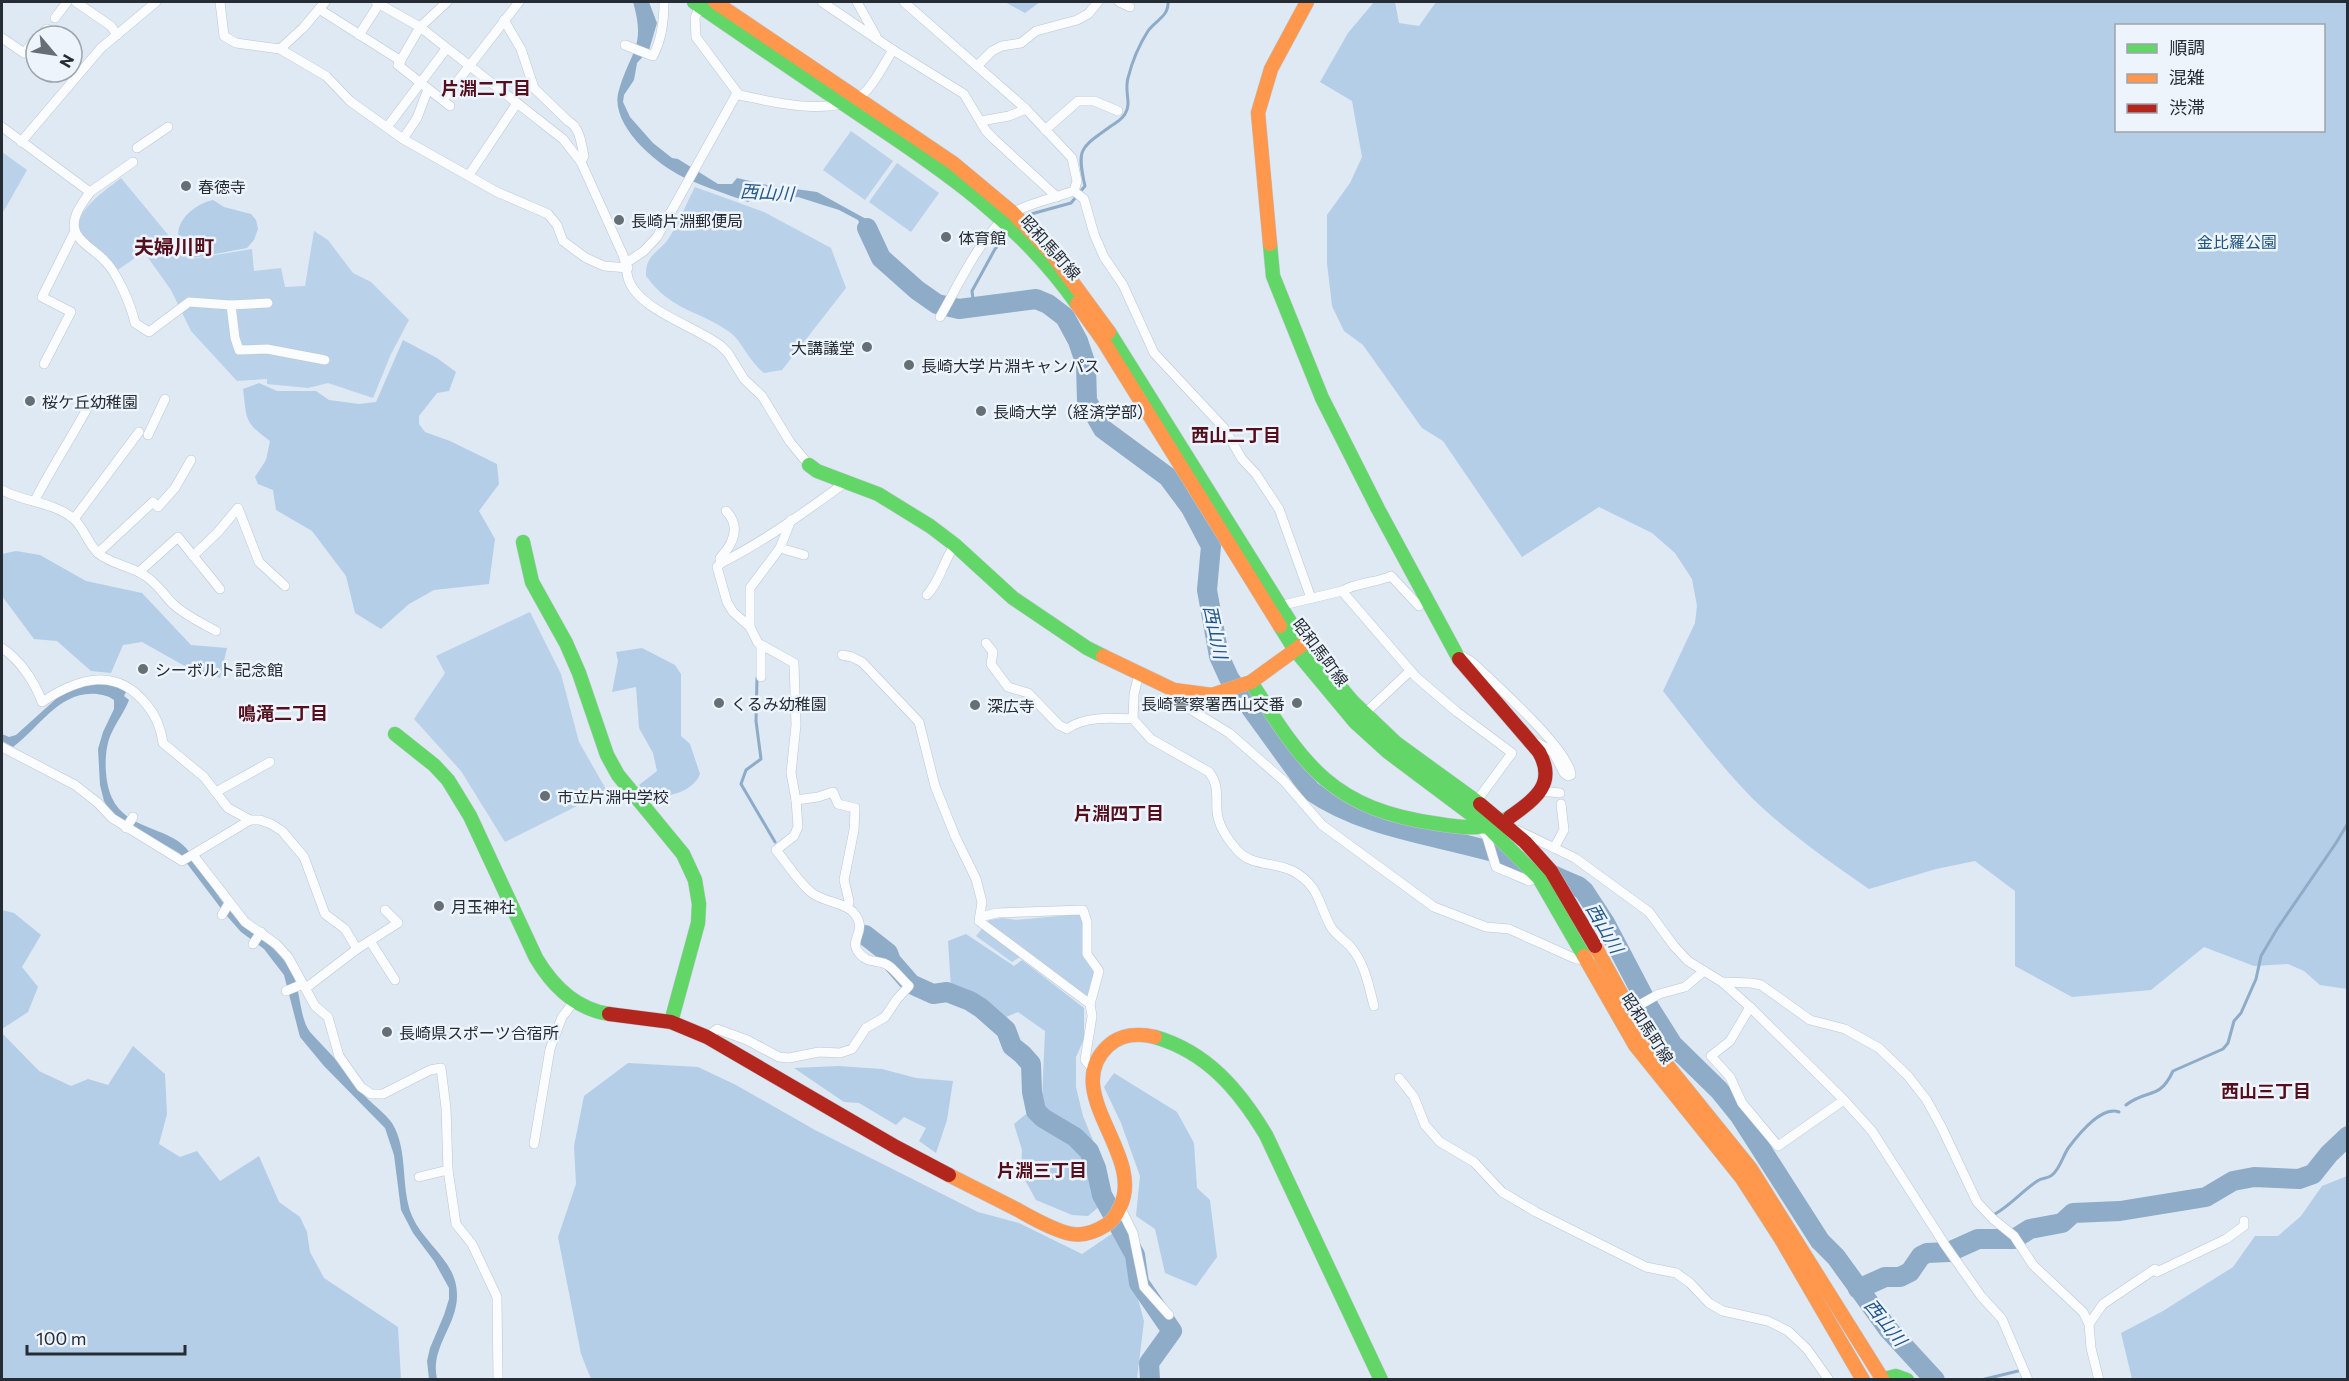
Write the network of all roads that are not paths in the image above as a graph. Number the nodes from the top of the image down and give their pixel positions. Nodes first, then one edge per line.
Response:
1 (67, 2) edge
2 (76, 2) edge
3 (156, 2) edge
4 (220, 2) edge
5 (447, 2) edge
6 (519, 2) edge
7 (664, 2) edge
8 (715, 2) edge
9 (822, 2) edge
10 (858, 2) edge
11 (904, 2) edge
12 (1098, 2) edge
13 (1119, 2) edge
14 (1307, 2) edge
15 (378, 3) edge
16 (698, 3) edge
17 (322, 5) edge
18 (1130, 7) dead end
19 (55, 18) dead end
20 (504, 20) junction
21 (420, 27) junction
22 (117, 35) junction
23 (359, 35) junction
24 (2, 38) edge
25 (877, 39) junction
26 (625, 45) dead end
27 (280, 49) junction
28 (446, 49) junction
29 (893, 50) junction
30 (24, 53) edge
31 (401, 61) junction
32 (468, 66) junction
33 (977, 66) junction
34 (425, 86) junction
35 (737, 93) junction
36 (856, 97) junction
37 (517, 103) junction
38 (842, 103) junction
39 (1026, 109) junction
40 (1118, 111) dead end
41 (981, 121) junction
42 (388, 126) junction
43 (2, 127) edge
44 (168, 127) dead end
45 (1046, 130) junction
46 (403, 139) junction
47 (21, 142) junction
48 (137, 148) dead end
49 (133, 162) dead end
50 (581, 162) junction
51 (469, 175) junction
52 (90, 192) junction
53 (1076, 192) junction
54 (1057, 197) junction
55 (1008, 216) junction
56 (75, 231) junction
57 (627, 265) junction
58 (267, 303) dead end
59 (231, 305) junction
60 (940, 317) dead end
61 (324, 360) dead end
62 (44, 364) dead end
63 (165, 399) dead end
64 (89, 405) dead end
65 (191, 460) dead end
66 (809, 465) joint
67 (846, 482) junction
68 (2, 490) edge
69 (35, 500) junction
70 (726, 511) dead end
71 (74, 519) junction
72 (791, 520) junction
73 (523, 542) dead end
74 (955, 545) junction
75 (780, 548) junction
76 (98, 553) junction
77 (804, 555) dead end
78 (193, 556) junction
79 (721, 562) junction
80 (139, 572) junction
81 (285, 586) dead end
82 (220, 589) dead end
83 (1342, 591) junction
84 (927, 595) dead end
85 (1311, 598) junction
86 (1419, 606) dead end
87 (1275, 607) junction
88 (750, 627) junction
89 (216, 631) dead end
90 (986, 643) dead end
91 (761, 645) junction
92 (1299, 647) junction
93 (2, 648) edge
94 (1455, 651) junction
95 (842, 655) dead end
96 (1410, 671) junction
97 (1140, 674) junction
98 (761, 677) dead end
99 (1251, 682) junction
100 (1174, 690) junction
101 (1360, 718) junction
102 (1133, 719) junction
103 (395, 734) dead end
104 (1528, 738) junction
105 (2, 747) edge
106 (270, 762) dead end
107 (1541, 791) junction
108 (216, 792) junction
109 (1560, 793) dead end
110 (796, 800) junction
111 (1561, 804) dead end
112 (1472, 806) junction
113 (133, 817) dead end
114 (250, 820) junction
115 (126, 828) junction
116 (1490, 830) junction
117 (1554, 848) junction
118 (193, 855) junction
119 (1539, 878) junction
120 (229, 903) junction
121 (848, 906) junction
122 (385, 910) dead end
123 (222, 915) dead end
124 (980, 916) junction
125 (261, 932) junction
126 (370, 941) junction
127 (253, 945) dead end
128 (357, 949) junction
129 (1594, 958) junction
130 (1704, 971) junction
131 (395, 980) dead end
132 (1722, 982) junction
133 (302, 986) junction
134 (286, 991) dead end
135 (574, 1002) junction
136 (1090, 1004) junction
137 (1374, 1005) dead end
138 (1750, 1007) junction
139 (1629, 1011) junction
140 (671, 1022) junction
141 (707, 1037) junction
142 (1093, 1069) junction
143 (1399, 1078) dead end
144 (1844, 1100) junction
145 (534, 1144) dead end
146 (448, 1170) junction
147 (419, 1177) dead end
148 (1121, 1209) junction
149 (2244, 1221) dead end
150 (1169, 1314) dead end
151 (2089, 1324) junction
152 (1882, 1379) edge
153 (498, 1380) edge
154 (1381, 1380) edge
155 (1828, 1380) edge
156 (1863, 1380) edge
157 (1907, 1380) edge
158 (2028, 1380) edge
159 (2099, 1380) edge

1 - 19 street
2 - 22 street
3 - 22 street
4 - 27 street
5 - 21 street
6 - 20 street
7 - 26 street
8 - 36 street, 昭和馬町線
9 - 25 street
10 - 25 street
11 - 33 street
12 - 33 street
13 - 18 street
14 - 94 street
15 - 21 street
15 - 23 street
16 - 35 street
16 - 38 street, 昭和馬町線
17 - 23 street
17 - 27 street
20 - 32 street
20 - 50 street
21 - 28 street
21 - 31 street
22 - 47 street
23 - 31 street
24 - 30 street
25 - 29 street
27 - 42 street
28 - 32 street
28 - 34 street
29 - 36 street
29 - 41 street
31 - 34 street
32 - 34 street
32 - 37 street
33 - 39 street
34 - 42 street
34 - 46 street
35 - 38 street
35 - 57 street
36 - 38 street
36 - 55 street, 昭和馬町線
37 - 50 street
37 - 51 street
38 - 55 street, 昭和馬町線
39 - 41 street
39 - 45 street
40 - 45 street
41 - 54 street
42 - 46 street
43 - 47 street
44 - 48 street
45 - 53 street
46 - 51 street
47 - 52 street
49 - 52 street
50 - 57 street
51 - 57 street
52 - 56 street
53 - 54 street
53 - 85 street
54 - 55 street
55 - 60 street
55 - 87 street, 昭和馬町線
56 - 59 street
56 - 62 street
57 - 66 street
58 - 59 street
59 - 61 street
63 - 71 street
64 - 69 street
65 - 76 street
66 - 67 street
67 - 72 street
67 - 74 street
68 - 69 street
69 - 71 street
70 - 79 street
71 - 76 street
72 - 75 street
72 - 79 street
73 - 140 street
74 - 84 street
74 - 97 street
75 - 77 street
75 - 88 street
76 - 80 street
78 - 80 street
78 - 81 street
78 - 82 street
79 - 88 street
80 - 89 street
83 - 85 street
83 - 86 street
83 - 96 street
85 - 87 street
87 - 92 street, 昭和馬町線
88 - 91 street
90 - 102 street
91 - 98 street
91 - 110 street
92 - 99 street
92 - 101 street, 昭和馬町線
93 - 108 street
94 - 104 street
94 - 104 street
95 - 124 street
96 - 101 street
96 - 112 street
97 - 100 street
97 - 102 street
99 - 100 street
99 - 116 street
100 - 129 street
101 - 112 street, 昭和馬町線
102 - 137 street
103 - 135 street
104 - 107 street
105 - 115 street
106 - 108 street
107 - 109 street
107 - 116 street
108 - 114 street
110 - 121 street
110 - 121 street
111 - 117 street
112 - 116 street, 昭和馬町線
112 - 116 street
113 - 115 street
114 - 118 street
114 - 128 street
115 - 118 street
116 - 117 street
116 - 119 street, 昭和馬町線
116 - 119 street
116 - 129 street, 昭和馬町線
117 - 130 street
118 - 120 street
119 - 129 street, 昭和馬町線
120 - 123 street
120 - 125 street
121 - 141 street
122 - 126 street
124 - 136 street
124 - 136 street
125 - 127 street
125 - 133 street
126 - 128 street
126 - 131 street
128 - 133 street
129 - 139 street, 昭和馬町線
130 - 132 street
130 - 139 street
132 - 138 street
132 - 151 street
133 - 134 street
133 - 146 street
135 - 140 street
135 - 145 street
136 - 142 street
138 - 144 street
138 - 144 street
139 - 152 street, 昭和馬町線
139 - 156 street, 昭和馬町線
140 - 141 street
141 - 148 street
142 - 148 street
142 - 154 street
143 - 155 street
144 - 158 street
146 - 147 street
146 - 153 street
148 - 150 street
149 - 151 street
151 - 159 street
152 - 157 street

